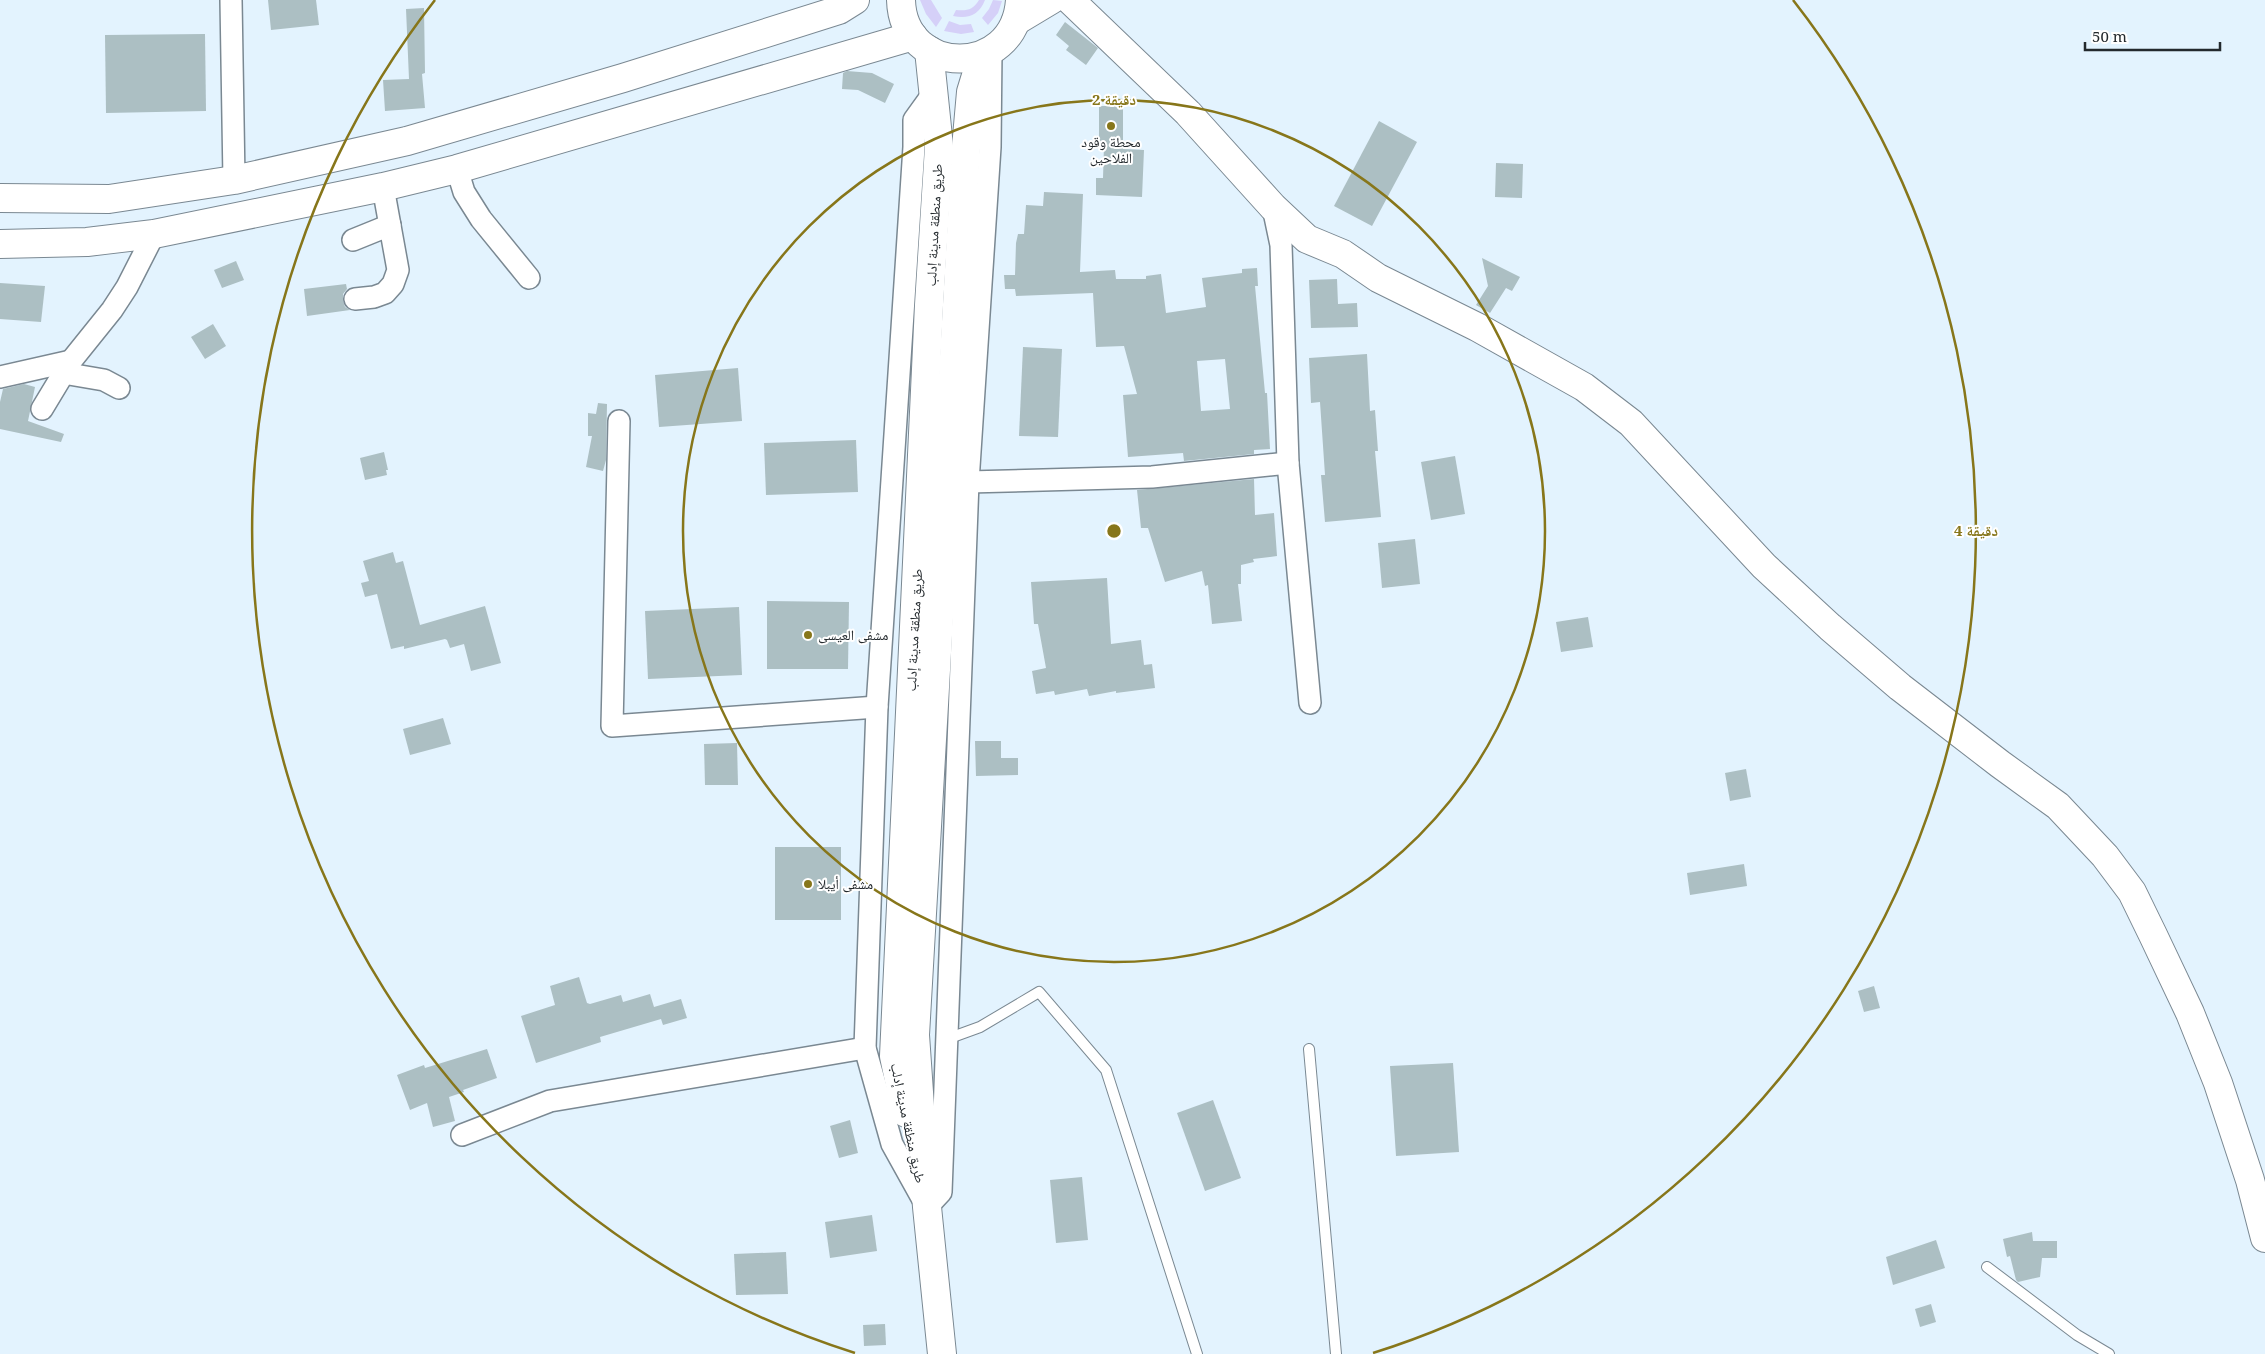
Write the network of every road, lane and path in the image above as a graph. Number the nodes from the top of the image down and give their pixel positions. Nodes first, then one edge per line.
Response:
1 (231, 0) edge
2 (855, 0) edge
3 (901, 0) edge
4 (1050, 0) edge
5 (1070, 0) edge
6 (1018, 11) edge
7 (921, 43) junction
8 (986, 53) junction
9 (932, 95) junction
10 (457, 169) junction
11 (234, 180) junction
12 (383, 187) junction
13 (0, 198) edge
14 (1273, 207) junction
15 (390, 224) junction
16 (154, 234) junction
17 (353, 240) dead end
18 (0, 244) edge
19 (529, 278) dead end
20 (355, 299) dead end
21 (67, 367) junction
22 (0, 377) edge
23 (119, 388) dead end
24 (42, 409) dead end
25 (620, 421) dead end
26 (1288, 463) junction
27 (968, 482) junction
28 (1310, 703) dead end
29 (877, 707) junction
30 (947, 1039) junction
31 (865, 1048) junction
32 (1309, 1049) dead end
33 (462, 1135) dead end
34 (927, 1207) junction
35 (2265, 1238) edge
36 (1987, 1267) dead end
37 (942, 1354) edge
38 (1197, 1354) edge
39 (1336, 1354) edge
40 (2109, 1354) edge

1 - 11 street
2 - 11 main road
3 - 7 main road, طريق منطقة مدينة إدلب
4 - 6 main road
5 - 14 main road
6 - 8 main road
7 - 8 main road
7 - 9 main road, طريق منطقة مدينة إدلب
7 - 10 main road
8 - 27 street
8 - 34 main road, طريق منطقة مدينة إدلب
9 - 29 street
9 - 34 main road, طريق منطقة مدينة إدلب
10 - 12 main road
10 - 19 street
11 - 13 main road
12 - 15 street
12 - 16 main road
14 - 26 street
14 - 35 main road
15 - 17 street
15 - 20 street
16 - 18 main road
16 - 21 street
21 - 22 street
21 - 23 street
21 - 24 street
25 - 29 street
26 - 27 street
26 - 28 street
27 - 30 street
29 - 31 street
30 - 34 street
30 - 38 lane
31 - 33 street
31 - 34 street
32 - 39 lane
34 - 37 main road, طريق منطقة مدينة إدلب
36 - 40 lane

